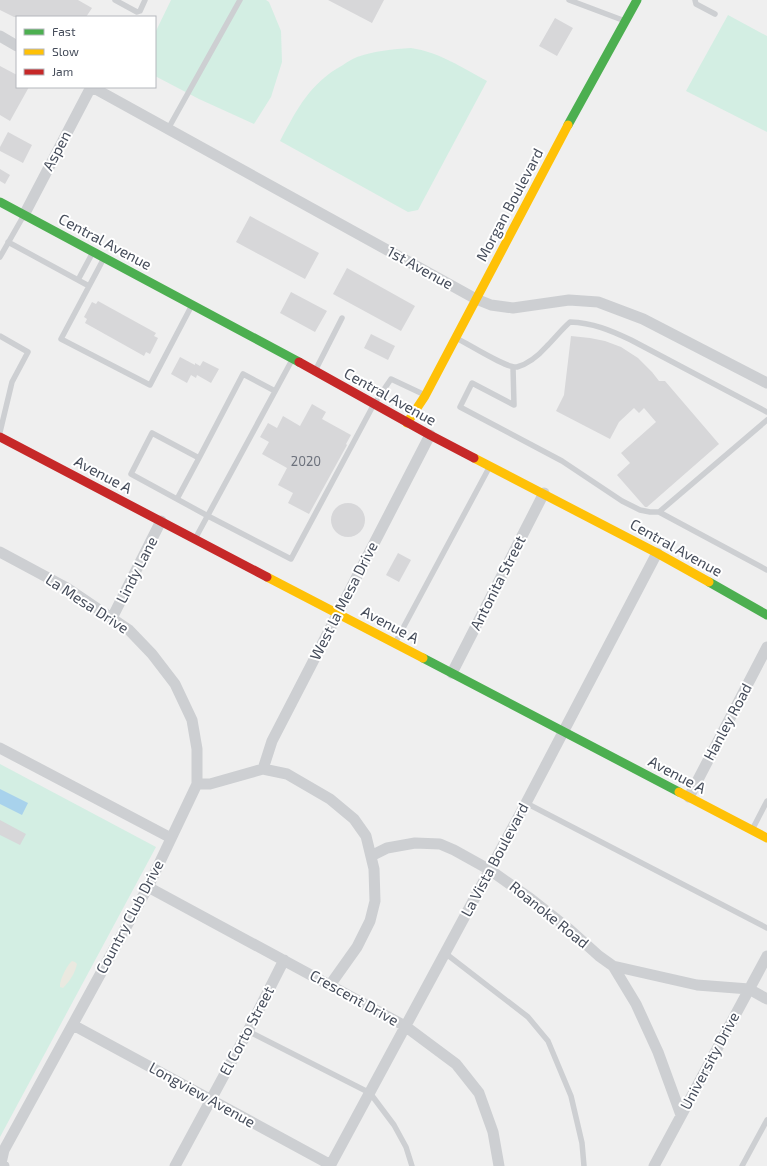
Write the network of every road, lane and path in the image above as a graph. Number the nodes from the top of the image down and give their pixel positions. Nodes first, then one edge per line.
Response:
1 (115, 0) edge
2 (145, 0) edge
3 (240, 0) edge
4 (569, 0) edge
5 (637, 0) edge
6 (695, 0) edge
7 (715, 14) dead end
8 (625, 21) junction
9 (0, 36) edge
10 (16, 45) edge
11 (90, 88) edge
12 (93, 88) edge
13 (168, 129) junction
14 (0, 202) edge
15 (24, 215) junction
16 (8, 242) junction
17 (93, 252) junction
18 (0, 257) edge
19 (104, 258) junction
20 (78, 280) junction
21 (89, 286) junction
22 (476, 299) junction
23 (192, 305) junction
24 (342, 318) dead end
25 (0, 336) edge
26 (456, 337) junction
27 (293, 359) junction
28 (513, 367) junction
29 (314, 371) junction
30 (767, 383) edge
31 (275, 391) junction
32 (425, 396) junction
33 (374, 404) junction
34 (767, 412) edge
35 (767, 420) edge
36 (407, 423) junction
37 (0, 432) edge
38 (430, 435) junction
39 (0, 437) edge
40 (199, 458) junction
41 (490, 466) junction
42 (544, 493) junction
43 (177, 499) junction
44 (659, 512) junction
45 (208, 516) junction
46 (161, 521) junction
47 (195, 539) junction
48 (0, 552) edge
49 (657, 553) junction
50 (767, 570) edge
51 (338, 614) junction
52 (767, 615) edge
53 (112, 618) junction
54 (395, 643) junction
55 (767, 647) edge
56 (452, 673) junction
57 (563, 732) junction
58 (0, 748) edge
59 (263, 769) junction
60 (197, 784) junction
61 (688, 797) junction
62 (767, 801) edge
63 (526, 803) junction
64 (752, 830) junction
65 (171, 838) junction
66 (767, 838) edge
67 (371, 856) junction
68 (490, 870) junction
69 (148, 887) junction
70 (767, 928) edge
71 (445, 953) junction
72 (767, 956) edge
73 (284, 960) junction
74 (613, 966) junction
75 (330, 985) junction
76 (749, 989) junction
77 (767, 999) edge
78 (73, 1025) junction
79 (406, 1026) junction
80 (248, 1030) junction
81 (370, 1093) junction
82 (210, 1100) junction
83 (681, 1115) junction
84 (767, 1120) edge
85 (4, 1166) edge
86 (175, 1166) edge
87 (330, 1166) edge
88 (412, 1166) edge
89 (499, 1166) edge
90 (584, 1166) edge
91 (654, 1166) edge
92 (742, 1166) edge

1 - 2 lane
3 - 13 lane
4 - 8 lane
5 - 8 street, Morgan Boulevard
6 - 7 lane
8 - 22 street, Morgan Boulevard
9 - 10 street
11 - 15 street, Aspen
12 - 13 street, 1st Avenue
13 - 22 street, 1st Avenue
14 - 15 street, Central Avenue
15 - 16 lane
15 - 17 street, Central Avenue
16 - 18 lane
16 - 20 lane
17 - 19 street, Central Avenue
17 - 20 lane
19 - 21 lane
19 - 23 street, Central Avenue
20 - 21 lane
21 - 23 lane
22 - 26 street, Morgan Boulevard
22 - 30 street, 1st Avenue
23 - 27 street, Central Avenue
24 - 29 lane
25 - 37 lane
26 - 28 lane
26 - 32 street, Morgan Boulevard
27 - 29 street, Central Avenue
27 - 31 lane
28 - 34 lane
28 - 44 lane
29 - 33 street, Central Avenue
31 - 40 lane
31 - 45 lane
32 - 33 lane
32 - 36 street, Morgan Boulevard
33 - 36 street, Central Avenue
33 - 45 lane
35 - 44 lane
36 - 38 street, Central Avenue
38 - 41 street, Central Avenue
38 - 51 street, West la Mesa Drive
39 - 46 street, Avenue A
40 - 43 lane
40 - 43 lane
41 - 42 street, Central Avenue
41 - 54 lane
42 - 49 street, Central Avenue
42 - 56 street, Antonita Street
43 - 45 lane
44 - 50 lane
45 - 47 lane
46 - 47 street, Avenue A
46 - 53 street, Lindy Lane
47 - 51 street, Avenue A
48 - 53 street, La Mesa Drive
49 - 52 street, Central Avenue
49 - 57 street, La Vista Boulevard
51 - 54 street, Avenue A
51 - 59 street, West la Mesa Drive
53 - 60 street, La Mesa Drive
54 - 56 street, Avenue A
55 - 61 street, Hanley Road
56 - 57 street, Avenue A
57 - 61 street, Avenue A
57 - 63 street, La Vista Boulevard
58 - 65 street
59 - 60 street
59 - 67 street
60 - 65 street, Country Club Drive
61 - 64 street, Avenue A
62 - 64 lane
63 - 68 street, La Vista Boulevard
63 - 70 lane
64 - 66 street, Avenue A
65 - 69 street, Country Club Drive
67 - 68 street, Roanoke Road
67 - 75 street
68 - 71 street, La Vista Boulevard
68 - 74 street, Roanoke Road
69 - 73 street, Crescent Drive
69 - 78 street, Country Club Drive
71 - 79 street, La Vista Boulevard
71 - 90 lane
72 - 76 street, University Drive
73 - 75 street, Crescent Drive
73 - 80 street, El Corto Street
74 - 76 street, Roanoke Road
74 - 83 street, Roanoke Road
75 - 79 street, Crescent Drive
76 - 77 street, Roanoke Road
76 - 83 street, University Drive
78 - 82 street, Longview Avenue
78 - 85 street, Country Club Drive
79 - 81 street, La Vista Boulevard
79 - 89 street, Crescent Drive
80 - 81 lane
80 - 82 street, El Corto Street
81 - 87 street, La Vista Boulevard
81 - 88 lane
82 - 86 street, El Corto Street
82 - 87 street, Longview Avenue
83 - 91 street, University Drive
84 - 92 lane

